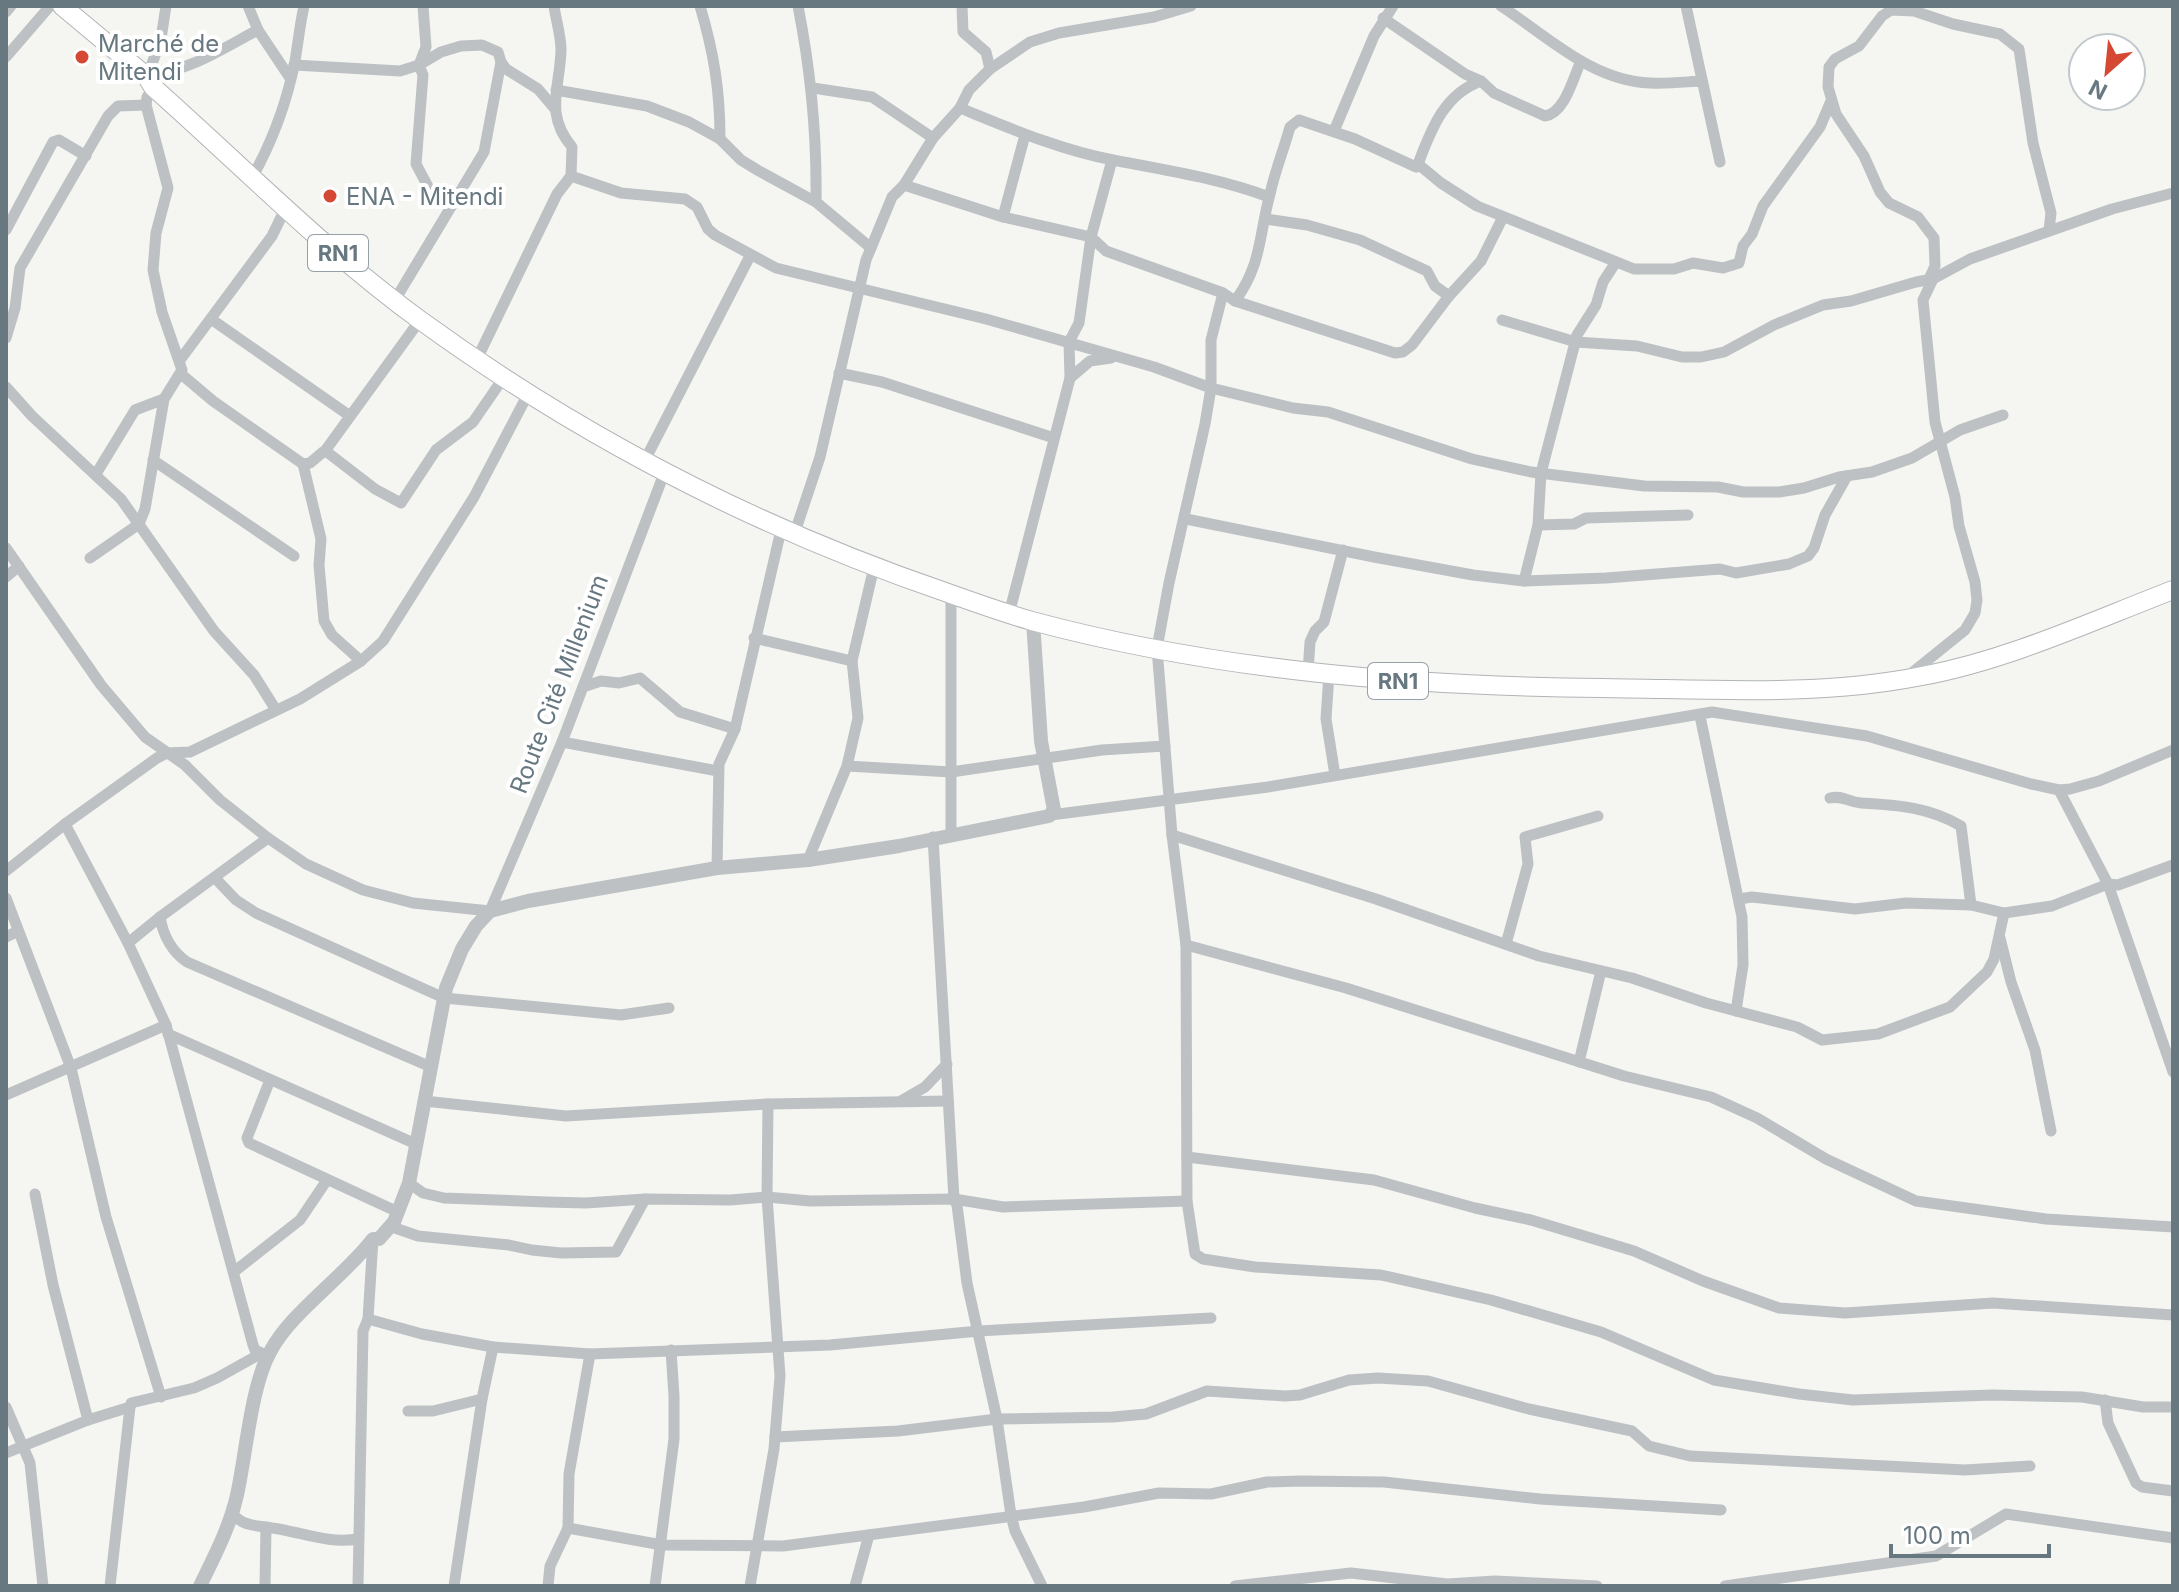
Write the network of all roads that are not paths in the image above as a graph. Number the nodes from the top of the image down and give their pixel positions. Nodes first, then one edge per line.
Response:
1 (11, 6) edge
2 (60, 6) edge
3 (166, 6) edge
4 (248, 6) edge
5 (304, 6) edge
6 (423, 6) edge
7 (554, 6) edge
8 (700, 6) edge
9 (798, 6) edge
10 (962, 6) edge
11 (1191, 6) edge
12 (1393, 6) edge
13 (1501, 6) edge
14 (1686, 6) edge
15 (6, 12) edge
16 (1383, 18) junction
17 (258, 30) junction
18 (6, 57) edge
19 (1581, 61) junction
20 (501, 62) junction
21 (294, 65) junction
22 (419, 65) junction
23 (990, 69) junction
24 (150, 77) junction
25 (290, 78) junction
26 (1481, 81) junction
27 (1701, 81) junction
28 (813, 88) junction
29 (556, 90) junction
30 (1831, 101) junction
31 (146, 105) junction
32 (960, 108) junction
33 (555, 110) junction
34 (1820, 127) junction
35 (1844, 127) junction
36 (1334, 131) junction
37 (1025, 135) junction
38 (933, 138) junction
39 (720, 139) junction
40 (86, 156) junction
41 (1112, 160) junction
42 (1720, 162) dead end
43 (1418, 164) junction
44 (571, 176) junction
45 (252, 178) junction
46 (904, 185) junction
47 (2173, 193) edge
48 (1269, 197) junction
49 (816, 202) junction
50 (286, 207) junction
51 (451, 207) junction
52 (1003, 217) junction
53 (1503, 217) junction
54 (1266, 219) junction
55 (6, 230) edge
56 (2049, 230) junction
57 (1091, 237) junction
58 (871, 248) junction
59 (750, 256) junction
60 (1616, 262) junction
61 (1931, 280) junction
62 (858, 287) junction
63 (1223, 293) junction
64 (1449, 296) junction
65 (395, 300) junction
66 (1235, 301) junction
67 (211, 319) junction
68 (420, 320) junction
69 (1502, 320) dead end
70 (6, 338) edge
71 (1069, 342) junction
72 (1576, 342) junction
73 (1120, 357) junction
74 (477, 359) junction
75 (180, 360) junction
76 (839, 373) junction
77 (181, 374) junction
78 (504, 377) junction
79 (1070, 378) junction
80 (6, 387) edge
81 (1211, 388) junction
82 (529, 392) junction
83 (164, 399) junction
84 (2003, 415) dead end
85 (350, 416) junction
86 (1054, 438) junction
87 (1938, 440) junction
88 (325, 451) junction
89 (153, 460) junction
90 (645, 460) junction
91 (303, 464) junction
92 (665, 471) junction
93 (1541, 473) junction
94 (96, 474) junction
95 (1847, 476) junction
96 (1688, 515) dead end
97 (1186, 519) junction
98 (139, 524) junction
99 (1538, 525) junction
100 (787, 532) junction
101 (6, 548) edge
102 (1343, 550) junction
103 (294, 556) dead end
104 (90, 558) dead end
105 (19, 566) junction
106 (874, 567) junction
107 (6, 577) edge
108 (1524, 581) junction
109 (2173, 590) edge
110 (951, 594) junction
111 (1009, 614) junction
112 (1033, 621) junction
113 (754, 638) junction
114 (1157, 648) junction
115 (361, 661) junction
116 (852, 661) junction
117 (1308, 672) junction
118 (1329, 674) junction
119 (1904, 679) junction
120 (583, 687) junction
121 (1714, 692) junction
122 (276, 710) junction
123 (1712, 712) junction
124 (1700, 716) junction
125 (735, 729) junction
126 (562, 742) junction
127 (1165, 746) junction
128 (2173, 750) edge
129 (167, 753) junction
130 (1045, 760) junction
131 (847, 766) junction
132 (718, 771) junction
133 (951, 772) junction
134 (1335, 775) junction
135 (2059, 790) junction
136 (1170, 798) junction
137 (1830, 798) dead end
138 (1051, 815) junction
139 (1598, 816) dead end
140 (65, 824) junction
141 (951, 835) junction
142 (1172, 835) junction
143 (933, 837) junction
144 (268, 838) junction
145 (808, 860) junction
146 (2173, 865) edge
147 (717, 868) junction
148 (6, 871) edge
149 (215, 878) junction
150 (2108, 884) junction
151 (6, 898) edge
152 (1739, 899) junction
153 (1971, 905) junction
154 (490, 911) junction
155 (2004, 913) junction
156 (160, 917) junction
157 (18, 931) junction
158 (6, 937) edge
159 (2000, 938) junction
160 (128, 943) junction
161 (1506, 944) junction
162 (1186, 945) junction
163 (1601, 971) junction
164 (444, 998) junction
165 (669, 1008) dead end
166 (1736, 1011) junction
167 (167, 1029) junction
168 (1579, 1062) junction
169 (947, 1064) junction
170 (431, 1067) junction
171 (71, 1068) junction
172 (2173, 1072) edge
173 (270, 1080) junction
174 (6, 1095) edge
175 (424, 1101) junction
176 (948, 1101) junction
177 (768, 1104) junction
178 (897, 1104) junction
179 (2051, 1131) dead end
180 (416, 1144) junction
181 (1187, 1157) junction
182 (327, 1180) junction
183 (409, 1183) junction
184 (35, 1194) dead end
185 (767, 1197) junction
186 (645, 1199) junction
187 (954, 1199) junction
188 (1187, 1201) junction
189 (396, 1217) junction
190 (2173, 1227) edge
191 (373, 1239) junction
192 (235, 1271) junction
193 (2173, 1315) edge
194 (1211, 1318) dead end
195 (368, 1319) junction
196 (979, 1331) junction
197 (493, 1347) junction
198 (776, 1347) junction
199 (671, 1350) junction
200 (590, 1354) junction
201 (264, 1355) junction
202 (161, 1397) junction
203 (482, 1399) junction
204 (2105, 1400) junction
205 (6, 1407) edge
206 (130, 1407) junction
207 (2173, 1407) edge
208 (408, 1411) dead end
209 (997, 1419) junction
210 (88, 1420) junction
211 (775, 1437) junction
212 (24, 1447) junction
213 (6, 1453) edge
214 (2030, 1466) dead end
215 (2173, 1491) edge
216 (1721, 1510) dead end
217 (232, 1514) junction
218 (1011, 1515) junction
219 (266, 1527) junction
220 (568, 1528) junction
221 (869, 1535) junction
222 (2173, 1538) edge
223 (358, 1539) junction
224 (759, 1544) junction
225 (662, 1545) junction
226 (1402, 1582) edge
227 (43, 1586) edge
228 (110, 1586) edge
229 (200, 1586) edge
230 (265, 1586) edge
231 (358, 1586) edge
232 (454, 1586) edge
233 (548, 1586) edge
234 (655, 1586) edge
235 (750, 1586) edge
236 (855, 1586) edge
237 (1042, 1586) edge
238 (1235, 1586) edge
239 (1597, 1586) edge
240 (1725, 1586) edge

1 - 15 street
2 - 18 street
2 - 24 highway, RN1
3 - 24 street
4 - 17 street
5 - 21 street
6 - 22 street
7 - 29 street
8 - 39 street
9 - 28 street
10 - 23 street
11 - 23 street
12 - 16 street
13 - 19 street
14 - 27 street
16 - 26 street
16 - 36 street
17 - 24 street
17 - 25 street
19 - 26 street
19 - 27 street
20 - 22 street
20 - 33 street
20 - 51 street
21 - 22 street
21 - 25 street
22 - 51 street
23 - 32 street
24 - 31 street
24 - 45 highway, RN1
25 - 45 street
26 - 43 street
27 - 42 street
28 - 38 street
28 - 49 street
29 - 33 street
29 - 39 street
30 - 34 street
30 - 35 street
30 - 56 street
31 - 40 street
31 - 75 street
32 - 37 street
32 - 38 street
33 - 44 street
34 - 35 street
34 - 60 street
35 - 61 street
36 - 43 street
36 - 48 street
37 - 41 street
37 - 52 street
38 - 46 street
39 - 49 street
40 - 55 street
40 - 70 street
41 - 48 street
41 - 57 street
43 - 53 street
44 - 59 street
44 - 74 street
45 - 50 highway, RN1
46 - 52 street
46 - 58 street
47 - 56 street
48 - 54 street
49 - 58 street
50 - 65 highway, RN1
50 - 67 street
51 - 65 street
52 - 57 street
53 - 60 street
53 - 64 street
54 - 64 street
54 - 66 street
56 - 61 street
57 - 63 street
57 - 71 street
58 - 62 street
59 - 62 street
59 - 90 street
60 - 72 street
61 - 72 street
61 - 87 street
62 - 71 street
62 - 76 street
63 - 66 street
63 - 81 street
64 - 66 street
65 - 68 highway, RN1
67 - 75 street
67 - 85 street
68 - 74 highway, RN1
68 - 85 street
69 - 72 street
71 - 73 street
71 - 79 street
72 - 93 street
73 - 79 street
73 - 81 street
74 - 78 highway, RN1
75 - 77 street
76 - 86 street
76 - 100 street
77 - 83 street
77 - 91 street
78 - 82 highway, RN1
78 - 88 street
79 - 86 street
80 - 94 street
81 - 93 street
81 - 97 street
82 - 90 highway, RN1
82 - 115 street
83 - 89 street
83 - 94 street
84 - 87 street
85 - 88 street
86 - 111 street
87 - 95 street
87 - 119 street
88 - 91 street
89 - 98 street
89 - 103 street
90 - 92 highway, RN1
91 - 115 street
92 - 100 highway, RN1
92 - 120 street, Route Cité Millenium
93 - 95 street
93 - 99 street
94 - 98 street
95 - 108 street
96 - 99 street
97 - 102 street
97 - 114 street
98 - 104 street
98 - 122 street
99 - 108 street
100 - 106 highway, RN1
100 - 113 street
101 - 105 street
102 - 108 street
102 - 117 street
105 - 107 street
105 - 129 street
106 - 110 highway, RN1
106 - 116 street
109 - 119 highway, RN1
110 - 111 highway, RN1
110 - 133 street
111 - 112 highway, RN1
112 - 114 highway, RN1
112 - 130 street
113 - 116 street
113 - 125 street
114 - 117 highway, RN1
114 - 127 street
115 - 122 street
116 - 131 street
117 - 118 highway, RN1
118 - 121 highway, RN1
118 - 134 street
119 - 121 highway, RN1
120 - 125 street
120 - 126 street, Route Cité Millenium
121 - 123 street
122 - 129 street
123 - 124 street
123 - 135 street
124 - 134 street
124 - 152 street
125 - 132 street
126 - 132 street
126 - 154 street, Route Cité Millenium
127 - 130 street
127 - 136 street
128 - 135 street
129 - 140 street
129 - 144 street
130 - 133 street
130 - 138 street
131 - 133 street
131 - 145 street
132 - 147 street
133 - 141 street
134 - 136 street
135 - 150 street
136 - 138 street
136 - 142 street
137 - 153 street
138 - 141 street
139 - 161 street
140 - 148 street
140 - 160 street
141 - 143 street
142 - 161 street
142 - 162 street
143 - 145 street
143 - 169 street
144 - 149 street
144 - 154 street
145 - 147 street
146 - 150 street
147 - 154 street
149 - 156 street
149 - 164 street
150 - 155 street
150 - 172 street
151 - 157 street
152 - 153 street
152 - 166 street
153 - 155 street
154 - 164 street
155 - 159 street
156 - 160 street
156 - 170 street
157 - 158 street
157 - 171 street
159 - 166 street
159 - 179 street
160 - 167 street
161 - 163 street
162 - 168 street
162 - 181 street
163 - 166 street
163 - 168 street
164 - 165 street
164 - 170 street
167 - 171 street
167 - 173 street
167 - 192 street
168 - 190 street
169 - 176 street
169 - 178 street
170 - 175 street
171 - 174 street
171 - 202 street
173 - 180 street
173 - 182 street
175 - 177 street
175 - 180 street
176 - 178 street
176 - 187 street
177 - 178 street
177 - 185 street
180 - 183 street
181 - 188 street
181 - 193 street
182 - 189 street
182 - 192 street
183 - 186 street
183 - 189 street
184 - 210 street
185 - 186 street
185 - 187 street
185 - 198 street
186 - 189 street
187 - 188 street
187 - 196 street
188 - 204 street
189 - 191 street
191 - 195 street
191 - 201 street
192 - 201 street
194 - 196 street
195 - 197 street
195 - 223 street
196 - 198 street
196 - 209 street
197 - 200 street
197 - 203 street
198 - 199 street
198 - 211 street
199 - 200 street
199 - 225 street
200 - 220 street
201 - 202 street
201 - 217 street
202 - 206 street
203 - 208 street
203 - 232 street
204 - 207 street
204 - 215 street
205 - 212 street
206 - 210 street
206 - 228 street
209 - 211 street
209 - 214 street
209 - 218 street
210 - 212 street
211 - 224 street
212 - 213 street
212 - 227 street
216 - 218 street
217 - 219 street
217 - 229 street
218 - 221 street
218 - 237 street
219 - 223 street
219 - 230 street
220 - 225 street
220 - 233 street
221 - 224 street
221 - 236 street
222 - 240 street
223 - 231 street
224 - 225 street
224 - 235 street
225 - 234 street
226 - 238 street
226 - 239 street

